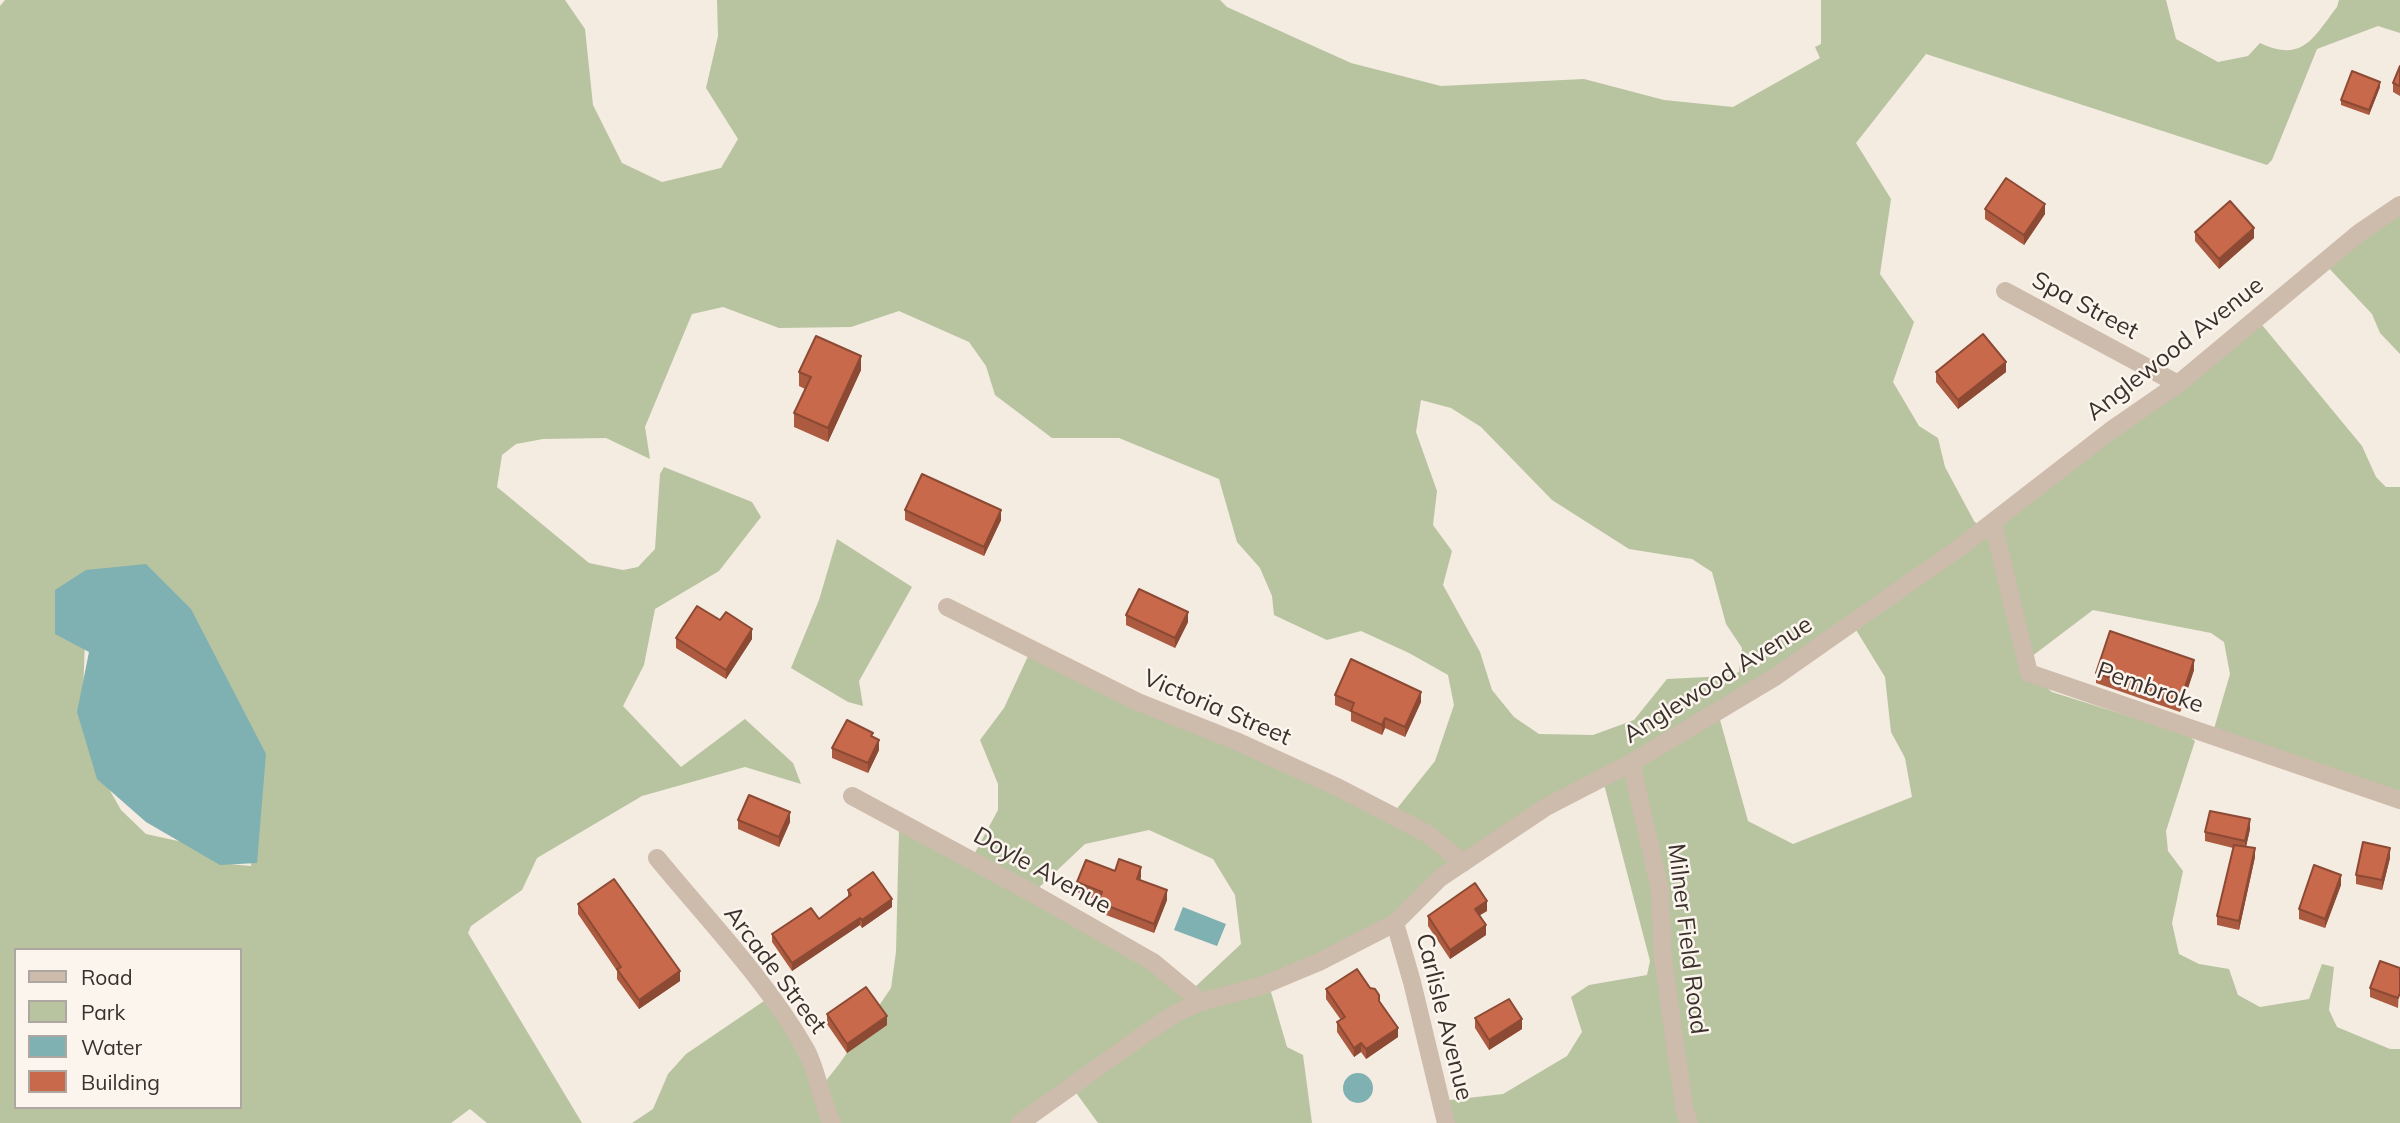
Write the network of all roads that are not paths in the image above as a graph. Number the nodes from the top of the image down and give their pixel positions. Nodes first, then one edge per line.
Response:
1 (2400, 205) edge
2 (2005, 291) dead end
3 (2178, 384) junction
4 (1993, 523) junction
5 (947, 607) dead end
6 (1631, 763) junction
7 (852, 796) dead end
8 (2400, 800) edge
9 (657, 858) dead end
10 (1463, 863) junction
11 (1395, 923) junction
12 (1201, 1002) junction
13 (832, 1123) edge
14 (1020, 1123) edge
15 (1446, 1123) edge
16 (1689, 1123) edge

1 - 3 street, Anglewood Avenue
2 - 3 street, Spa Street
3 - 4 street, Anglewood Avenue
4 - 6 street, Anglewood Avenue
4 - 8 street, Pembroke
5 - 10 street, Victoria Street
6 - 10 street, Anglewood Avenue
6 - 16 street, Milner Field Road
7 - 12 street, Doyle Avenue
9 - 13 street, Arcade Street
10 - 11 street, Anglewood Avenue
11 - 12 street, Anglewood Avenue
11 - 15 street, Carlisle Avenue
12 - 14 street, Anglewood Avenue

